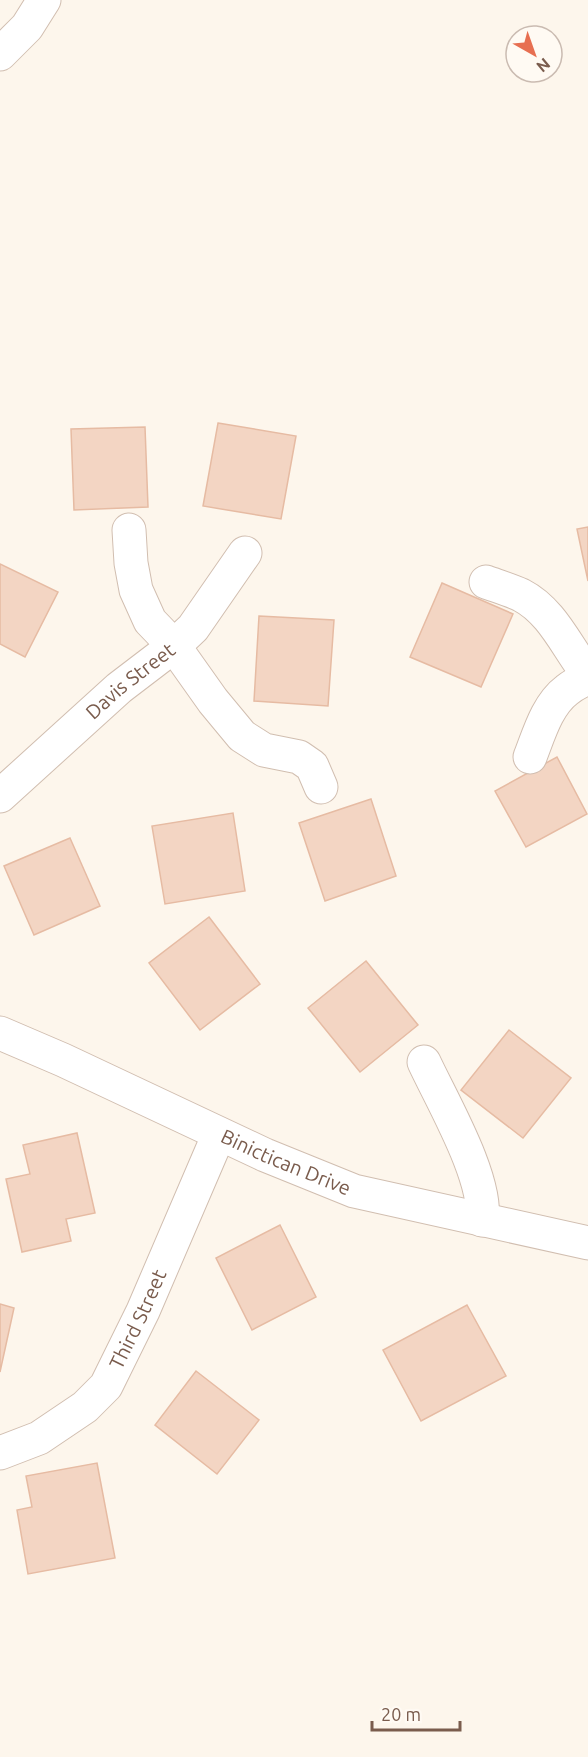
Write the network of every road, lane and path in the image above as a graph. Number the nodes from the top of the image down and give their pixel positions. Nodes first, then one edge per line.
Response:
1 (44, 0) edge
2 (0, 54) edge
3 (129, 530) dead end
4 (245, 553) dead end
5 (486, 582) dead end
6 (174, 646) junction
7 (588, 671) edge
8 (588, 678) edge
9 (530, 757) dead end
10 (321, 787) dead end
11 (0, 796) edge
12 (0, 1033) edge
13 (424, 1062) dead end
14 (219, 1134) junction
15 (482, 1220) junction
16 (588, 1244) edge
17 (0, 1453) edge

1 - 2 street
3 - 6 street
4 - 6 street, Davis Street
5 - 7 street
6 - 10 street
6 - 11 street, Davis Street
8 - 9 street
12 - 14 street, Binictican Drive
13 - 15 street
14 - 15 street, Binictican Drive
14 - 17 street, Third Street
15 - 16 street, Binictican Drive

